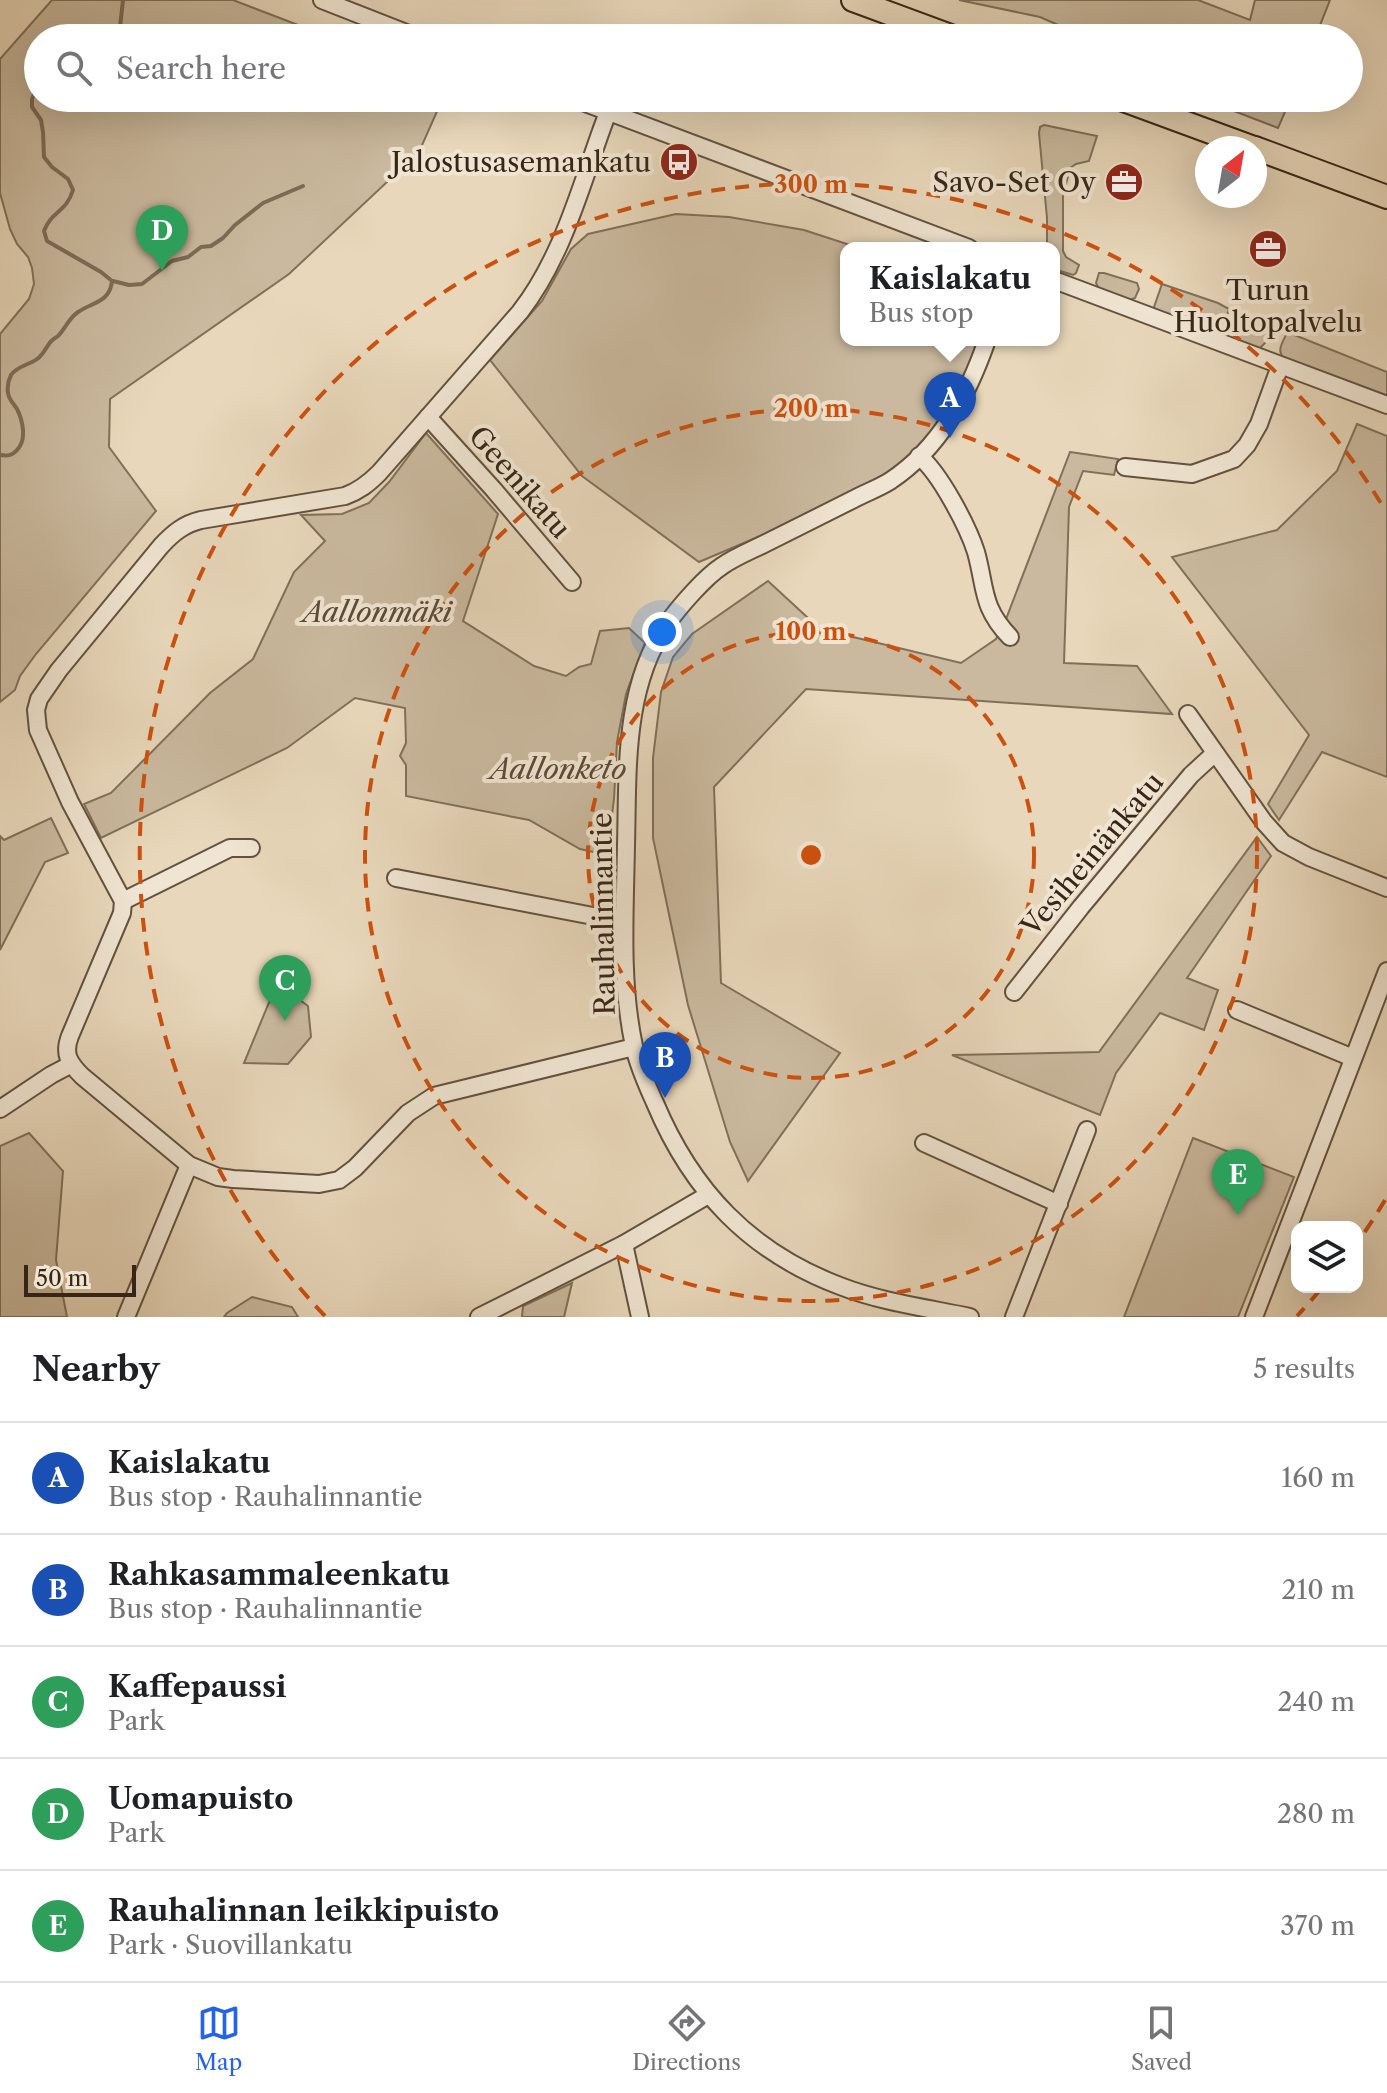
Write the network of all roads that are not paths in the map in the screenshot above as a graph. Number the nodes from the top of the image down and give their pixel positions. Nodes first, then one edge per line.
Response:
1 (322, 0) edge
2 (853, 0) edge
3 (383, 24) edge
4 (918, 24) edge
5 (608, 112) joint
6 (1156, 112) edge
7 (1221, 136) edge
8 (1267, 153) edge
9 (1387, 197) edge
10 (953, 242) edge
11 (1060, 282) edge
12 (985, 346) edge
13 (1280, 366) junction
14 (1387, 405) edge
15 (428, 417) junction
16 (919, 456) junction
17 (1125, 467) dead end
18 (572, 582) dead end
19 (1010, 637) dead end
20 (1188, 714) dead end
21 (1215, 753) junction
22 (251, 848) dead end
23 (396, 878) dead end
24 (1387, 888) edge
25 (123, 901) junction
26 (624, 922) junction
27 (1387, 971) edge
28 (1014, 992) dead end
29 (1237, 1010) dead end
30 (634, 1047) junction
31 (1353, 1058) junction
32 (70, 1065) junction
33 (0, 1109) edge
34 (1087, 1130) dead end
35 (924, 1143) dead end
36 (189, 1165) junction
37 (708, 1195) junction
38 (1059, 1204) junction
39 (624, 1244) junction
40 (126, 1317) edge
41 (479, 1317) edge
42 (640, 1317) edge
43 (970, 1317) edge
44 (1014, 1317) edge
45 (1254, 1317) edge

1 - 3 street
2 - 4 main road
5 - 10 street
5 - 15 street
6 - 7 main road
8 - 9 main road
11 - 13 street
12 - 16 street, Rauhalinnantie
13 - 14 street
13 - 17 street
15 - 18 street, Geenikatu
15 - 25 street
16 - 19 street
16 - 26 street, Rauhalinnantie
20 - 21 street
21 - 24 street
21 - 28 street, Vesiheinänkatu
22 - 25 street
23 - 26 street
25 - 32 street
26 - 30 street, Rauhalinnantie
27 - 31 street
29 - 31 street
30 - 36 street
30 - 37 street, Rauhalinnantie
31 - 45 street
32 - 33 street
32 - 36 street
34 - 38 street
35 - 38 street
36 - 40 street
37 - 39 street
37 - 43 street, Rauhalinnantie
38 - 44 street
39 - 41 street
39 - 42 street

